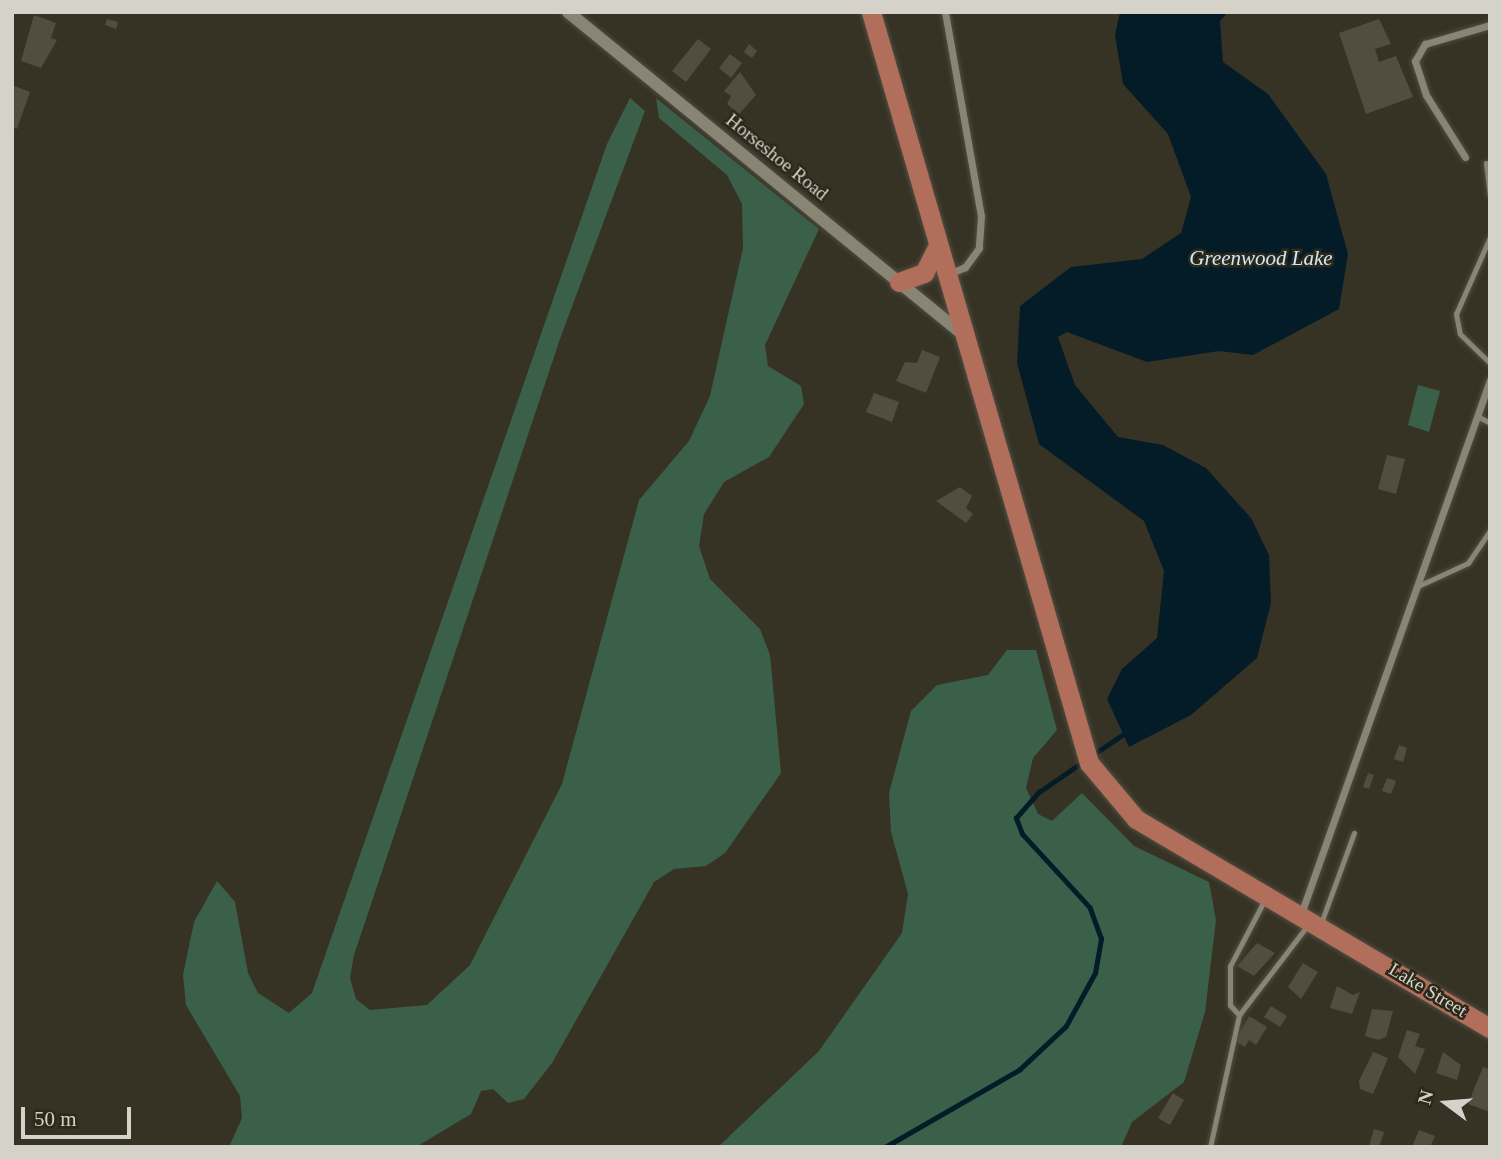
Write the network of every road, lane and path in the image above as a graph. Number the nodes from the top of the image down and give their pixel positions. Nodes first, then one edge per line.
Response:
1 (568, 12) edge
2 (871, 12) edge
3 (945, 12) edge
4 (1490, 25) edge
5 (1465, 157) dead end
6 (1486, 163) dead end
7 (1490, 197) edge
8 (1490, 237) edge
9 (937, 247) junction
10 (945, 275) junction
11 (899, 282) junction
12 (961, 332) junction
13 (1490, 363) edge
14 (1490, 380) edge
15 (1477, 416) junction
16 (1490, 423) edge
17 (1490, 530) edge
18 (1416, 586) junction
19 (1354, 833) dead end
20 (1268, 896) junction
21 (1311, 920) junction
22 (1239, 1015) junction
23 (1490, 1028) edge
24 (1210, 1147) edge

1 - 11 street, Horseshoe Road
2 - 9 main road, Lake Street
3 - 10 street
4 - 5 street
6 - 7 lane
8 - 13 lane
9 - 10 main road, Lake Street
9 - 11 main road
10 - 12 main road, Lake Street
11 - 12 street, Horseshoe Road
12 - 20 main road, Lake Street
14 - 15 street
15 - 16 lane
15 - 18 street
17 - 18 lane
18 - 21 street
19 - 21 lane
20 - 21 main road, Lake Street
20 - 22 lane
21 - 22 lane
21 - 23 main road, Lake Street
22 - 24 lane

